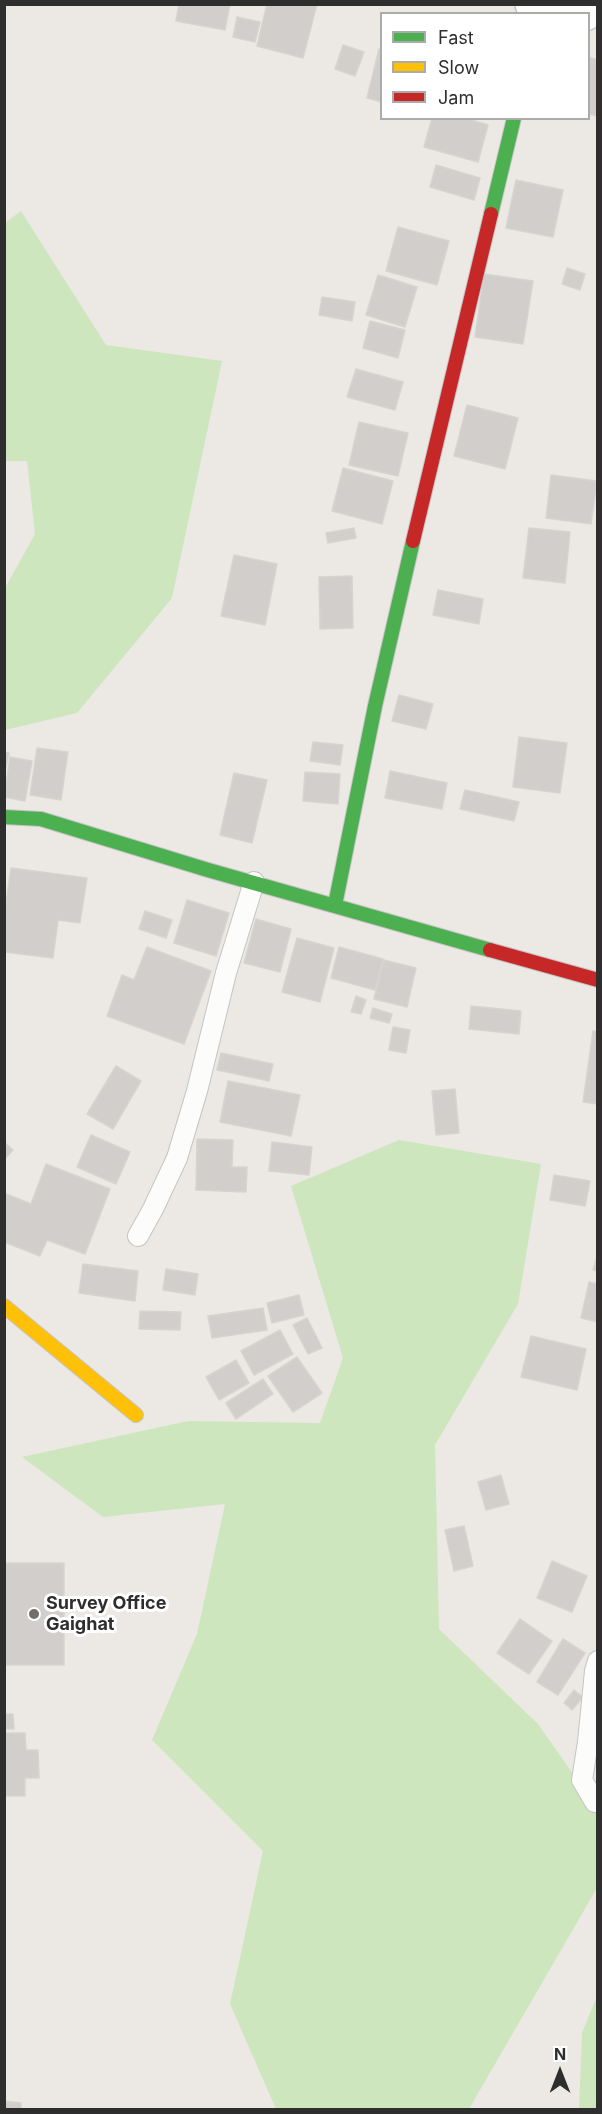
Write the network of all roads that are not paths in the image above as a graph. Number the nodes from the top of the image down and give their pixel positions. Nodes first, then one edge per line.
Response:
1 (539, 8) edge
2 (571, 12) edge
3 (514, 120) edge
4 (4, 816) edge
5 (254, 882) junction
6 (335, 905) junction
7 (597, 981) edge
8 (138, 1236) dead end
9 (4, 1306) edge
10 (136, 1415) dead end
11 (597, 1661) edge
12 (597, 1802) edge

1 - 2 street
3 - 6 street
4 - 5 street
5 - 6 street
5 - 8 lane
6 - 7 street
9 - 10 street
11 - 12 lane

